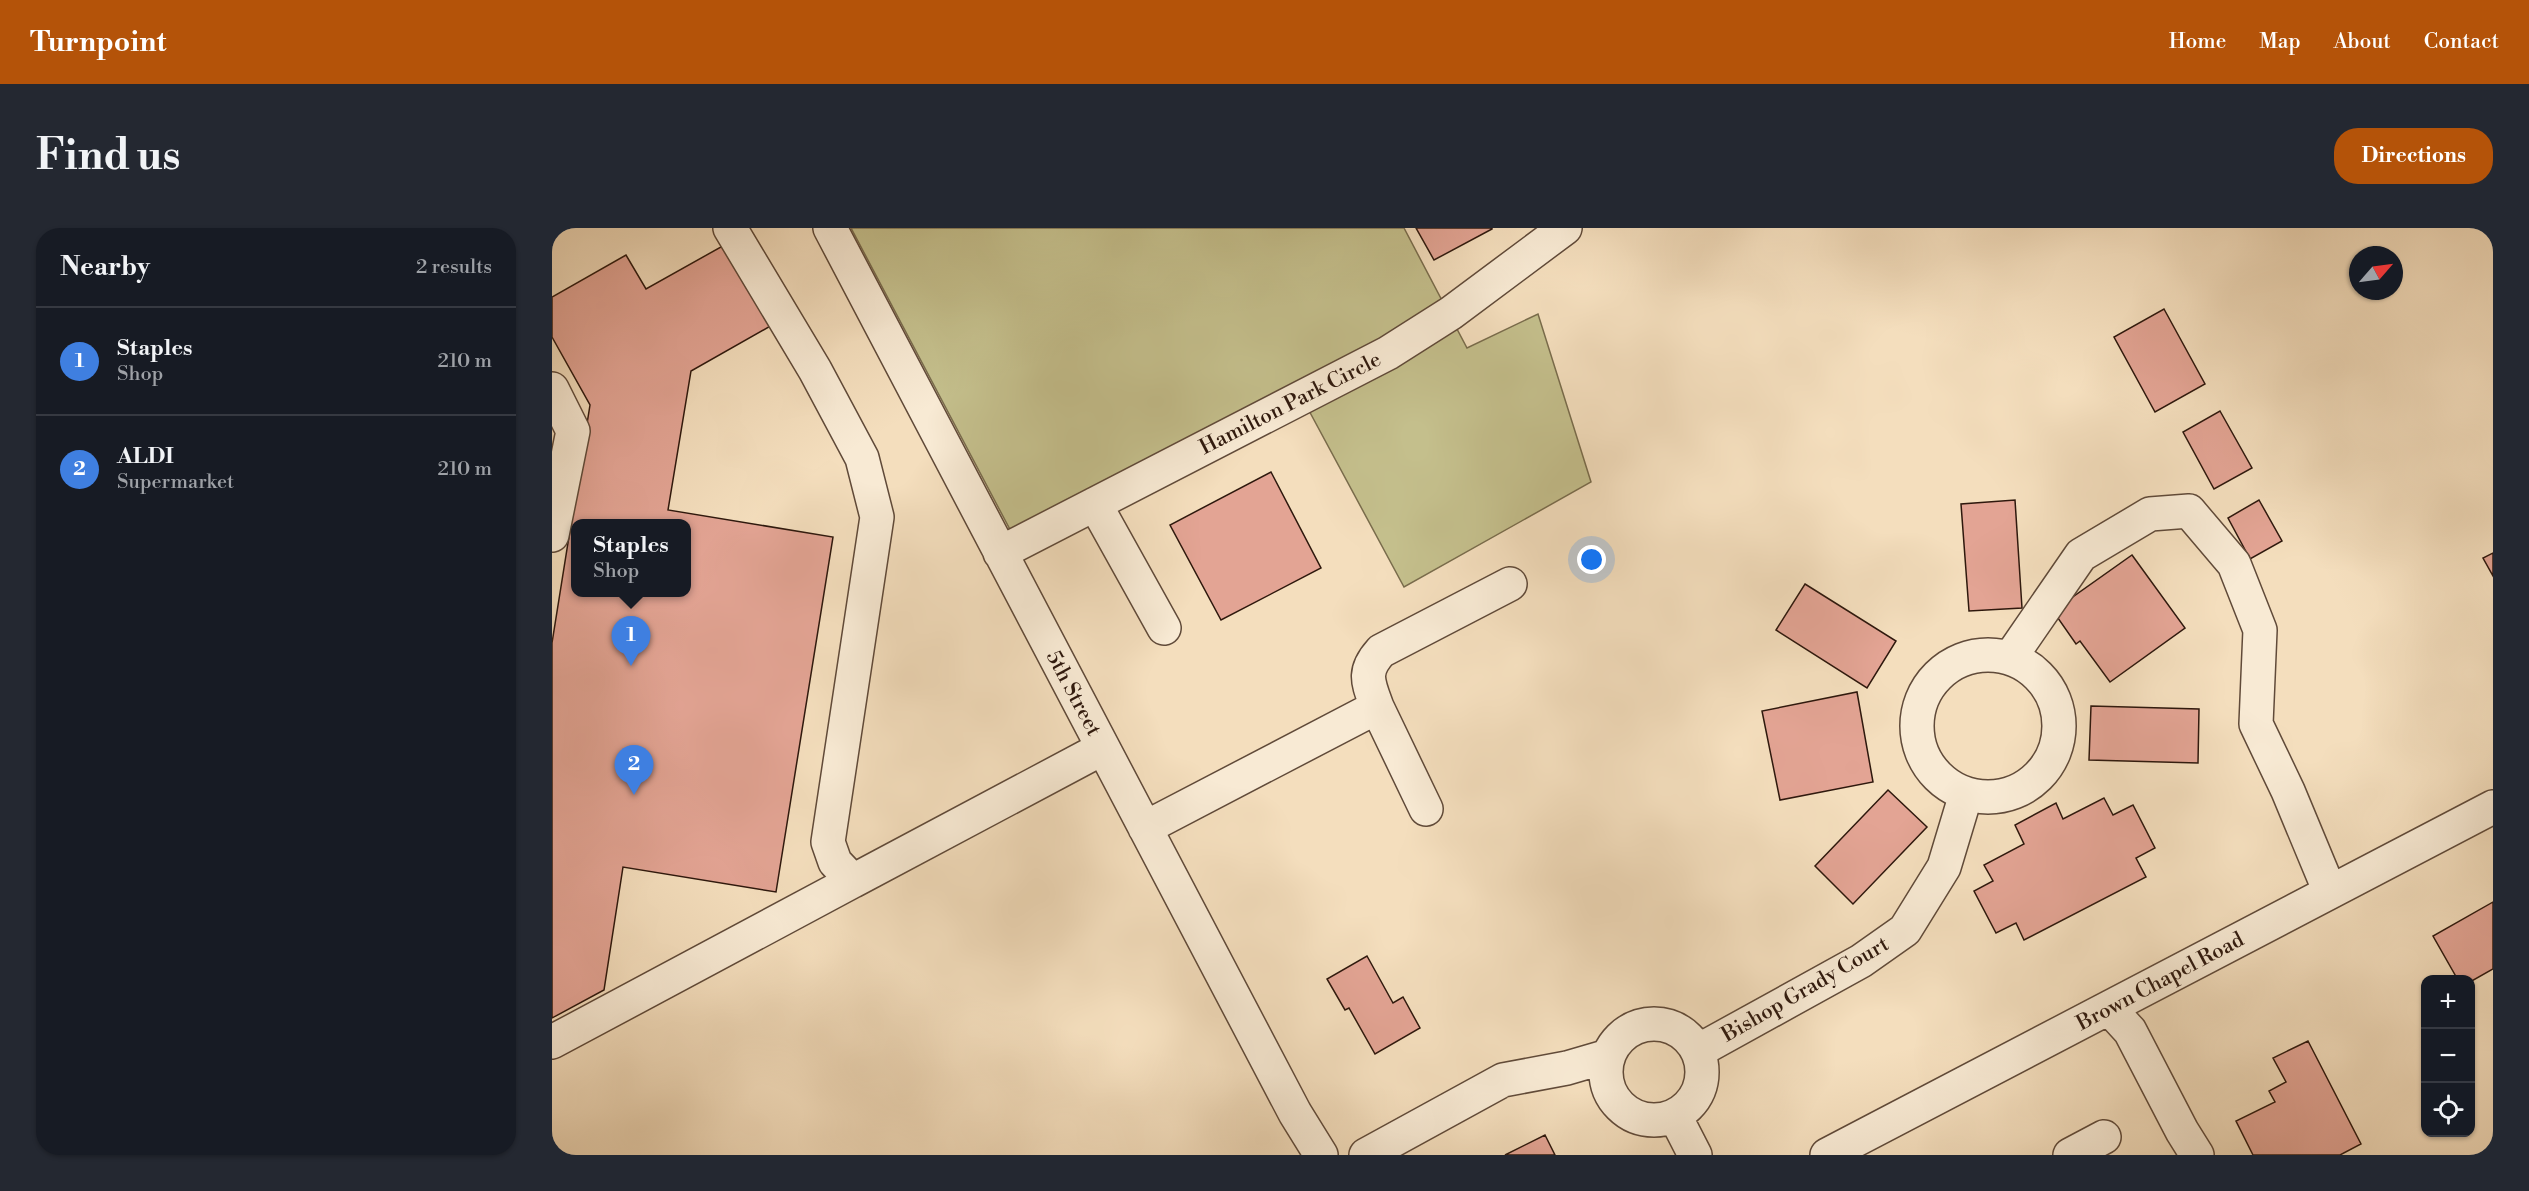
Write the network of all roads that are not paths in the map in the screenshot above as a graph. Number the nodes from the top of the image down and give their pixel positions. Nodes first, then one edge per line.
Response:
1 (730, 228) edge
2 (830, 228) edge
3 (1561, 229) edge
4 (552, 389) edge
5 (1095, 504) junction
6 (552, 535) edge
7 (1000, 553) junction
8 (1510, 584) dead end
9 (1164, 628) dead end
10 (2010, 658) junction
11 (1377, 707) junction
12 (1103, 748) junction
13 (1966, 794) junction
14 (2493, 807) edge
15 (1426, 810) dead end
16 (1145, 828) junction
17 (853, 881) junction
18 (2330, 892) junction
19 (2109, 1008) junction
20 (552, 1042) edge
21 (1698, 1051) junction
22 (1608, 1056) junction
23 (1675, 1116) junction
24 (2104, 1137) dead end
25 (1878, 1143) edge
26 (1321, 1155) edge
27 (1366, 1155) edge
28 (1695, 1155) edge
29 (1827, 1155) edge
30 (2070, 1155) edge
31 (2197, 1155) edge

1 - 17 street
2 - 7 street, 5th Street
3 - 5 street, Hamilton Park Circle
4 - 6 street
5 - 7 street, Hamilton Park Circle
5 - 9 street
7 - 12 street, 5th Street
8 - 11 street
10 - 13 street
10 - 13 street
10 - 18 street
11 - 15 street
11 - 16 street
12 - 16 street, 5th Street
12 - 17 street
13 - 21 street, Bishop Grady Court
14 - 18 street, Brown Chapel Road
16 - 26 street, 5th Street
17 - 20 street
18 - 19 street, Brown Chapel Road
19 - 25 street, Brown Chapel Road
19 - 31 street
21 - 22 street, Bishop Grady Court
21 - 23 street, Bishop Grady Court
22 - 23 street
22 - 27 street
23 - 28 street
24 - 30 street
25 - 29 street, Brown Chapel Road

